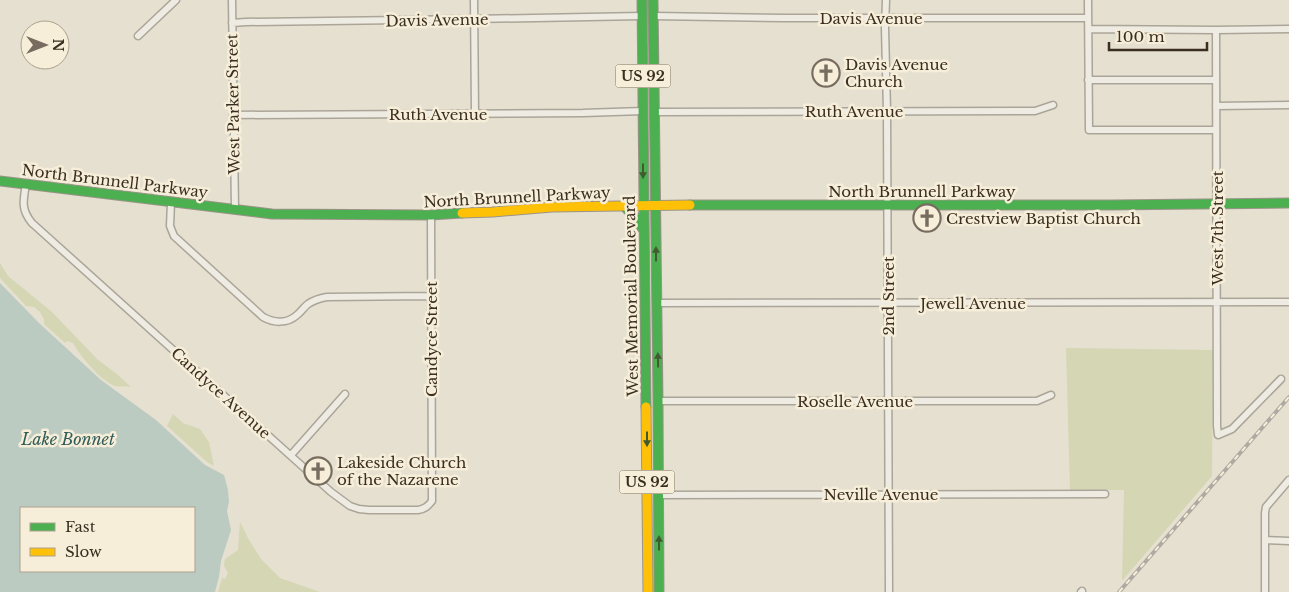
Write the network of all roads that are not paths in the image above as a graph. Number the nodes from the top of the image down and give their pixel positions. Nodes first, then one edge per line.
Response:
1 (176, 0) edge
2 (232, 0) edge
3 (474, 0) edge
4 (643, 0) edge
5 (653, 0) edge
6 (886, 0) edge
7 (1088, 0) edge
8 (642, 16) junction
9 (653, 16) junction
10 (885, 17) junction
11 (1088, 18) junction
12 (475, 20) junction
13 (232, 23) junction
14 (1089, 29) junction
15 (1289, 29) edge
16 (1216, 30) junction
17 (138, 36) dead end
18 (654, 36) junction
19 (1088, 80) junction
20 (1216, 80) junction
21 (1052, 105) dead end
22 (1289, 105) edge
23 (1216, 106) junction
24 (643, 111) junction
25 (887, 111) junction
26 (655, 112) junction
27 (475, 114) junction
28 (234, 115) junction
29 (1216, 130) junction
30 (0, 181) edge
31 (26, 184) junction
32 (171, 202) junction
33 (1217, 203) junction
34 (1289, 203) edge
35 (888, 204) junction
36 (643, 205) junction
37 (624, 206) junction
38 (656, 206) junction
39 (235, 209) junction
40 (431, 215) junction
41 (644, 234) junction
42 (431, 296) junction
43 (1217, 302) junction
44 (1289, 302) edge
45 (657, 303) junction
46 (888, 303) junction
47 (646, 372) junction
48 (1281, 379) dead end
49 (346, 394) dead end
50 (1052, 395) dead end
51 (646, 400) junction
52 (658, 401) junction
53 (888, 401) junction
54 (658, 427) junction
55 (291, 455) junction
56 (432, 463) joint
57 (1289, 480) edge
58 (888, 494) junction
59 (1105, 494) dead end
60 (658, 495) junction
61 (1265, 540) junction
62 (1289, 541) edge
63 (648, 592) edge
64 (659, 592) edge
65 (888, 592) edge
66 (1265, 592) edge

1 - 17 street
2 - 13 street, West Parker Street
3 - 12 street
4 - 8 main road, West Memorial Boulevard / US 92
4 - 9 main road
5 - 9 main road, West Memorial Boulevard / US 92
6 - 10 street, 2nd Street
7 - 11 street
8 - 12 street, Davis Avenue
8 - 18 main road
8 - 24 main road, West Memorial Boulevard / US 92
9 - 10 street, Davis Avenue
9 - 18 main road, West Memorial Boulevard / US 92
10 - 11 street, Davis Avenue
10 - 25 street, 2nd Street
11 - 14 street
12 - 13 street, Davis Avenue
12 - 27 street
13 - 28 street, West Parker Street
14 - 16 street
14 - 19 street
15 - 16 street
16 - 20 street, West 7th Street
18 - 26 main road, West Memorial Boulevard / US 92
19 - 20 street
19 - 29 street
20 - 23 street, West 7th Street
21 - 25 street, Ruth Avenue
22 - 23 street
23 - 29 street, West 7th Street
24 - 27 street, Ruth Avenue
24 -> 36 main road, West Memorial Boulevard / US 92
25 - 26 street, Ruth Avenue
25 - 35 street, 2nd Street
26 - 38 main road, West Memorial Boulevard / US 92
27 - 28 street, Ruth Avenue
28 - 39 street, West Parker Street
29 - 33 street, West 7th Street
30 - 31 main road, North Brunnell Parkway
31 - 32 main road, North Brunnell Parkway
31 - 55 street, Candyce Avenue
32 - 39 main road, North Brunnell Parkway
32 - 42 street
33 - 34 main road, North Brunnell Parkway
33 - 35 main road, North Brunnell Parkway
33 - 43 street, West 7th Street
35 - 38 main road, North Brunnell Parkway
35 - 46 street, 2nd Street
36 - 37 main road, North Brunnell Parkway
36 - 38 main road, North Brunnell Parkway
36 - 41 main road, West Memorial Boulevard / US 92
37 - 40 main road, North Brunnell Parkway
37 - 41 main road
45 -> 38 main road, West Memorial Boulevard / US 92
39 - 40 main road, North Brunnell Parkway
40 - 42 street, Candyce Street
41 - 47 main road, West Memorial Boulevard / US 92
42 - 56 street, Candyce Street
43 - 44 street, Jewell Avenue
43 - 46 street, Jewell Avenue
43 - 48 street, West 7th Street
45 - 46 street, Jewell Avenue
52 -> 45 main road, West Memorial Boulevard / US 92
46 - 53 street, 2nd Street
47 - 51 main road, West Memorial Boulevard / US 92
47 - 52 main road
49 - 55 street
50 - 53 street, Roselle Avenue
51 - 54 main road
51 -> 63 main road, West Memorial Boulevard / US 92
52 - 53 street, Roselle Avenue
52 - 54 main road, West Memorial Boulevard / US 92
53 - 58 street, 2nd Street
54 - 60 main road, West Memorial Boulevard / US 92
55 - 56 street, Candyce Avenue
57 - 61 street
58 - 59 street, Neville Avenue
58 - 60 street, Neville Avenue
58 - 65 street, 2nd Street
64 -> 60 main road, West Memorial Boulevard / US 92
61 - 62 street
61 - 66 street

